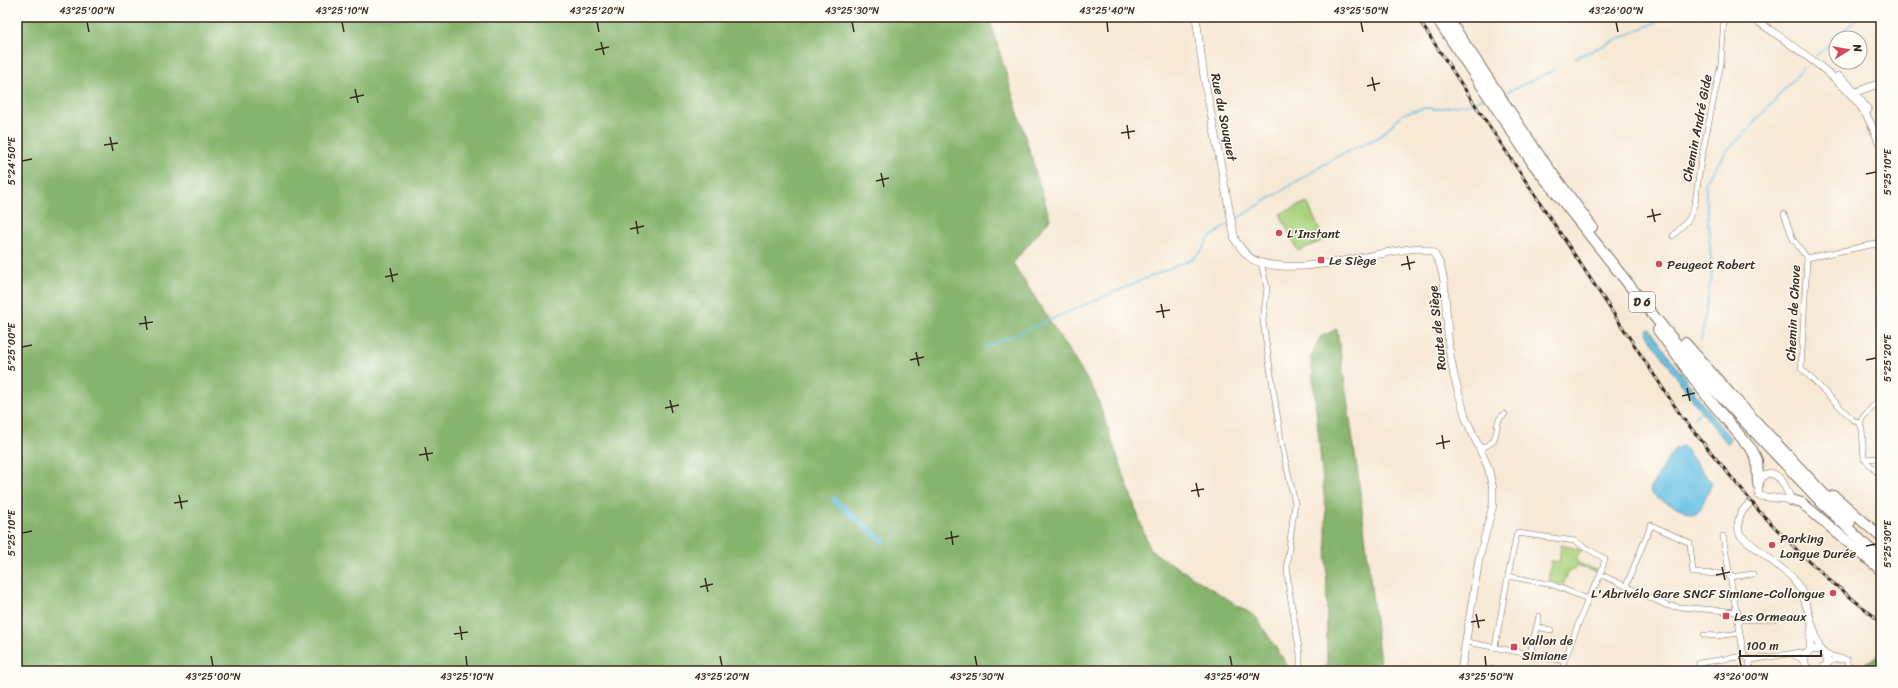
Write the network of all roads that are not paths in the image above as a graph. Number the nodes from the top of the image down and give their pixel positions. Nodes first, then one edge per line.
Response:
1 (1196, 17) edge
2 (1436, 17) edge
3 (1447, 17) edge
4 (1724, 17) edge
5 (1752, 17) edge
6 (1812, 61) junction
7 (1879, 83) edge
8 (1857, 97) junction
9 (1881, 139) edge
10 (1881, 148) edge
11 (1784, 214) dead end
12 (1231, 222) joint
13 (1579, 222) junction
14 (1672, 236) dead end
15 (1881, 243) edge
16 (1807, 258) junction
17 (1261, 263) junction
18 (1881, 398) edge
19 (1505, 414) dead end
20 (1860, 424) junction
21 (1480, 448) junction
22 (1790, 458) junction
23 (1881, 458) edge
24 (1864, 459) junction
25 (1881, 476) edge
26 (1758, 484) junction
27 (1754, 500) junction
28 (1791, 500) junction
29 (1724, 536) dead end
30 (1881, 537) edge
31 (1881, 550) edge
32 (1881, 560) edge
33 (1881, 570) edge
34 (1753, 574) dead end
35 (1508, 576) junction
36 (1600, 576) junction
37 (1730, 576) junction
38 (1626, 586) junction
39 (1588, 599) junction
40 (1738, 612) junction
41 (1539, 616) dead end
42 (1774, 619) dead end
43 (1739, 620) junction
44 (1811, 625) junction
45 (1536, 627) junction
46 (1551, 630) dead end
47 (1740, 633) junction
48 (1704, 636) dead end
49 (1467, 642) junction
50 (1495, 647) junction
51 (1808, 652) junction
52 (1823, 652) junction
53 (1530, 654) junction
54 (1791, 654) junction
55 (1744, 656) junction
56 (1749, 660) junction
57 (1847, 660) junction
58 (1564, 661) junction
59 (1804, 663) junction
60 (1826, 664) junction
61 (1491, 669) dead end
62 (1300, 671) edge
63 (1461, 671) edge
64 (1499, 671) edge
65 (1562, 671) edge
66 (1699, 671) edge
67 (1750, 671) edge
68 (1810, 671) edge
69 (1821, 671) edge
70 (1848, 671) edge

1 - 12 street, Rue du Souquet
2 - 13 highway, D 6
3 - 22 highway, D 6
4 - 14 street, Chemin André Gide
5 - 6 street
6 - 8 street
6 - 8 street
7 - 8 street
8 - 9 street
8 - 10 street
11 - 16 street, Chemin de Chave
12 - 17 street, Route de Siège
13 - 26 highway
13 - 32 highway, D 6
15 - 16 street, Chemin de Chave
16 - 20 street, Chemin de Chave
17 - 21 street, Route de Siège
17 - 62 street
18 - 20 street
19 - 21 street
20 - 24 street
21 - 49 street, Route de Siège
22 - 30 highway, D 6
22 - 31 highway, D 6
23 - 24 street
24 - 25 street
26 - 27 street
26 - 28 street
27 - 28 street
27 - 44 street
28 - 33 highway
29 - 37 street
34 - 37 street
35 - 36 street
35 - 39 street
35 - 50 street
36 - 38 street
36 - 39 street
37 - 38 street
37 - 40 street
38 - 40 street
39 - 58 street
40 - 43 street
41 - 45 street
42 - 43 street
43 - 47 street
44 - 51 street
44 - 52 street
45 - 46 street
45 - 53 street
47 - 48 street
47 - 55 street
49 - 50 street
49 - 63 street, Route de Siège
50 - 53 street
51 - 52 street
51 - 54 street
51 - 59 street
52 - 57 street
52 - 60 street
53 - 58 street
54 - 56 street
54 - 59 street
55 - 56 street
55 - 66 street
56 - 67 street
57 - 60 street
57 - 70 street
58 - 65 street
59 - 68 street
60 - 69 street
61 - 64 street

